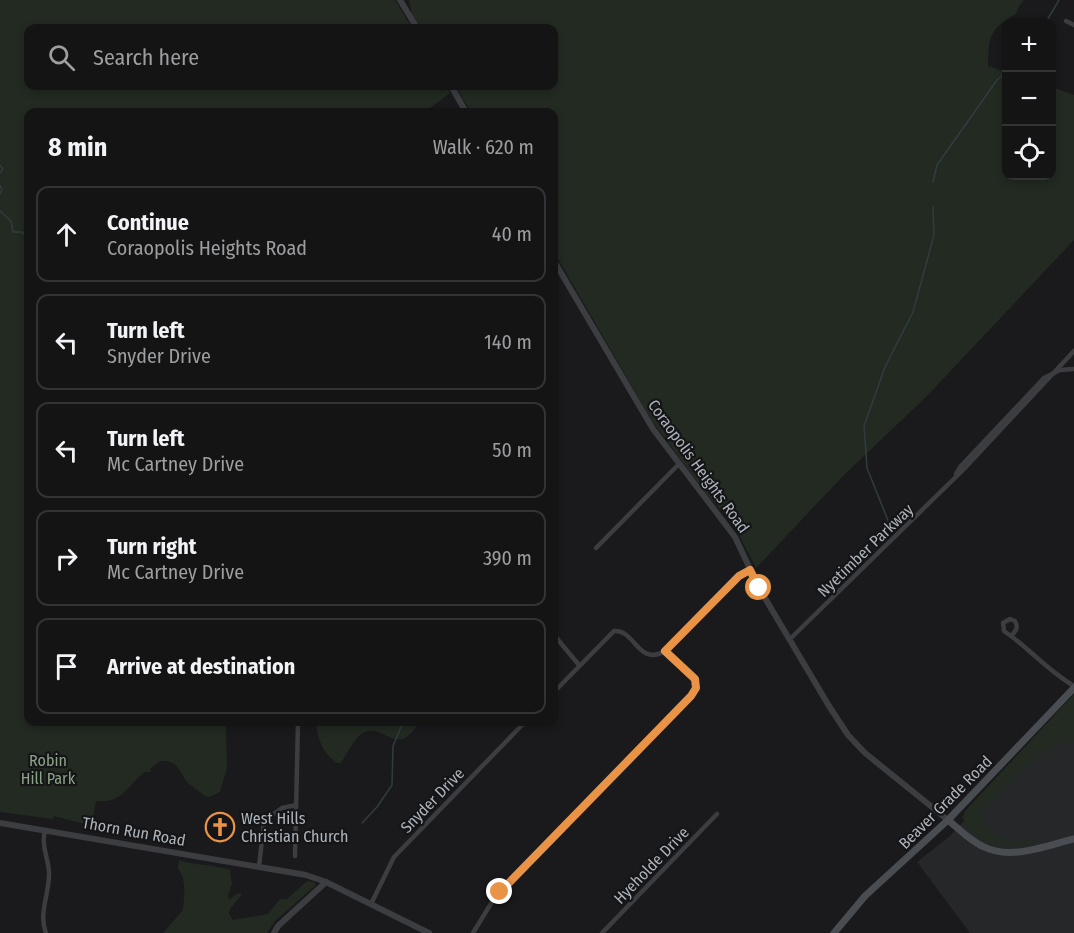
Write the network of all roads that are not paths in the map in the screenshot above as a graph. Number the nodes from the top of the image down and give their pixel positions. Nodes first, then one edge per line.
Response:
1 (400, 0) edge
2 (1066, 21) dead end
3 (415, 24) edge
4 (1074, 25) edge
5 (453, 90) edge
6 (464, 108) edge
7 (558, 268) edge
8 (1074, 351) edge
9 (1074, 369) edge
10 (1053, 373) junction
11 (678, 465) junction
12 (596, 548) dead end
13 (750, 570) junction
14 (1012, 635) dead end
15 (790, 639) junction
16 (558, 640) edge
17 (665, 651) junction
18 (579, 665) junction
19 (1074, 687) edge
20 (558, 688) edge
21 (298, 726) edge
22 (521, 726) edge
23 (296, 805) junction
24 (717, 814) dead end
25 (948, 820) junction
26 (0, 823) edge
27 (45, 830) junction
28 (1074, 839) edge
29 (295, 856) dead end
30 (259, 867) junction
31 (326, 882) junction
32 (371, 904) junction
33 (46, 933) edge
34 (274, 933) edge
35 (429, 933) edge
36 (473, 933) edge
37 (602, 933) edge
38 (834, 933) edge

1 - 3 street
2 - 4 street
5 - 6 street
7 - 11 street, Coraopolis Heights Road
8 - 10 street, Nyetimber Parkway
9 - 10 street
10 - 15 street, Nyetimber Parkway
11 - 12 street
11 - 13 street, Coraopolis Heights Road
13 - 15 street, Coraopolis Heights Road
13 - 17 street
14 - 19 street
15 - 25 street, Coraopolis Heights Road
16 - 18 street
17 - 18 street
17 - 36 street
18 - 20 street
19 - 25 main road, Beaver Grade Road
21 - 23 street
22 - 32 street, Snyder Drive
23 - 29 street
23 - 30 street
24 - 37 street, Hyeholde Drive
25 - 28 main road, Coraopolis Heights Road
25 - 38 main road, Beaver Grade Road
26 - 27 street, Thorn Run Road
27 - 30 street, Thorn Run Road
27 - 33 street
30 - 31 street, Thorn Run Road
31 - 32 street, Thorn Run Road
31 - 34 street
32 - 35 street, Thorn Run Road

